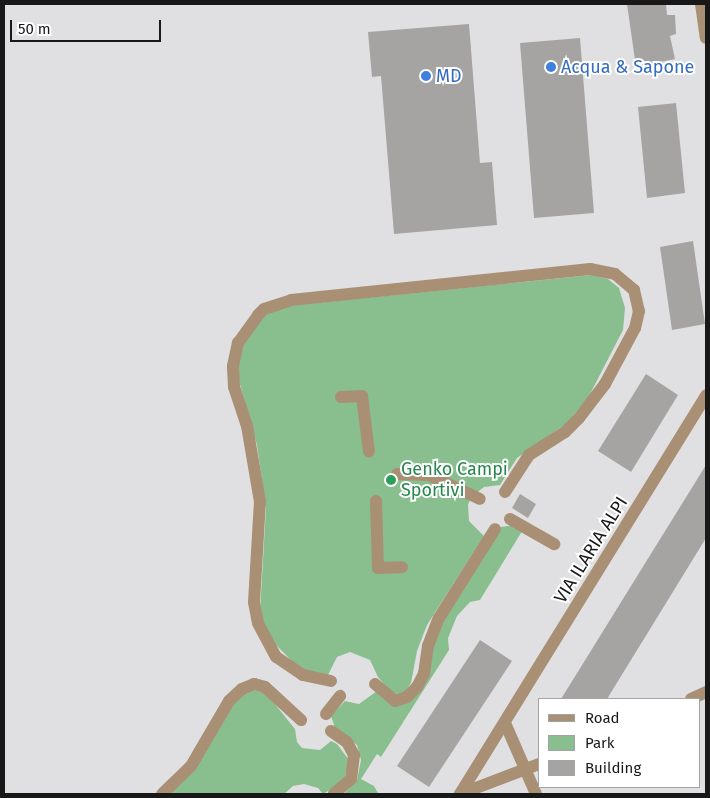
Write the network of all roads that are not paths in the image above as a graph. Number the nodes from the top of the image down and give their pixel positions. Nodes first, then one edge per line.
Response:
1 (701, 4) edge
2 (706, 38) edge
3 (706, 395) edge
4 (341, 398) dead end
5 (369, 452) dead end
6 (397, 474) dead end
7 (505, 492) dead end
8 (480, 499) dead end
9 (376, 501) dead end
10 (510, 519) dead end
11 (495, 529) dead end
12 (554, 544) dead end
13 (402, 568) dead end
14 (331, 681) dead end
15 (375, 684) dead end
16 (706, 692) edge
17 (340, 696) dead end
18 (692, 698) edge
19 (326, 714) dead end
20 (301, 720) dead end
21 (505, 723) junction
22 (331, 731) dead end
23 (538, 764) edge
24 (526, 770) junction
25 (162, 794) edge
26 (334, 794) edge
27 (460, 794) edge
28 (536, 794) edge

1 - 2 street
3 - 21 street, VIA ILARIA ALPI
4 - 5 street
6 - 8 street
7 - 14 street
9 - 13 street
10 - 12 street
11 - 15 street
16 - 18 street
17 - 19 street
20 - 25 street
21 - 24 street
21 - 27 street, VIA ILARIA ALPI
22 - 26 street
23 - 24 street
24 - 27 street
24 - 28 street

